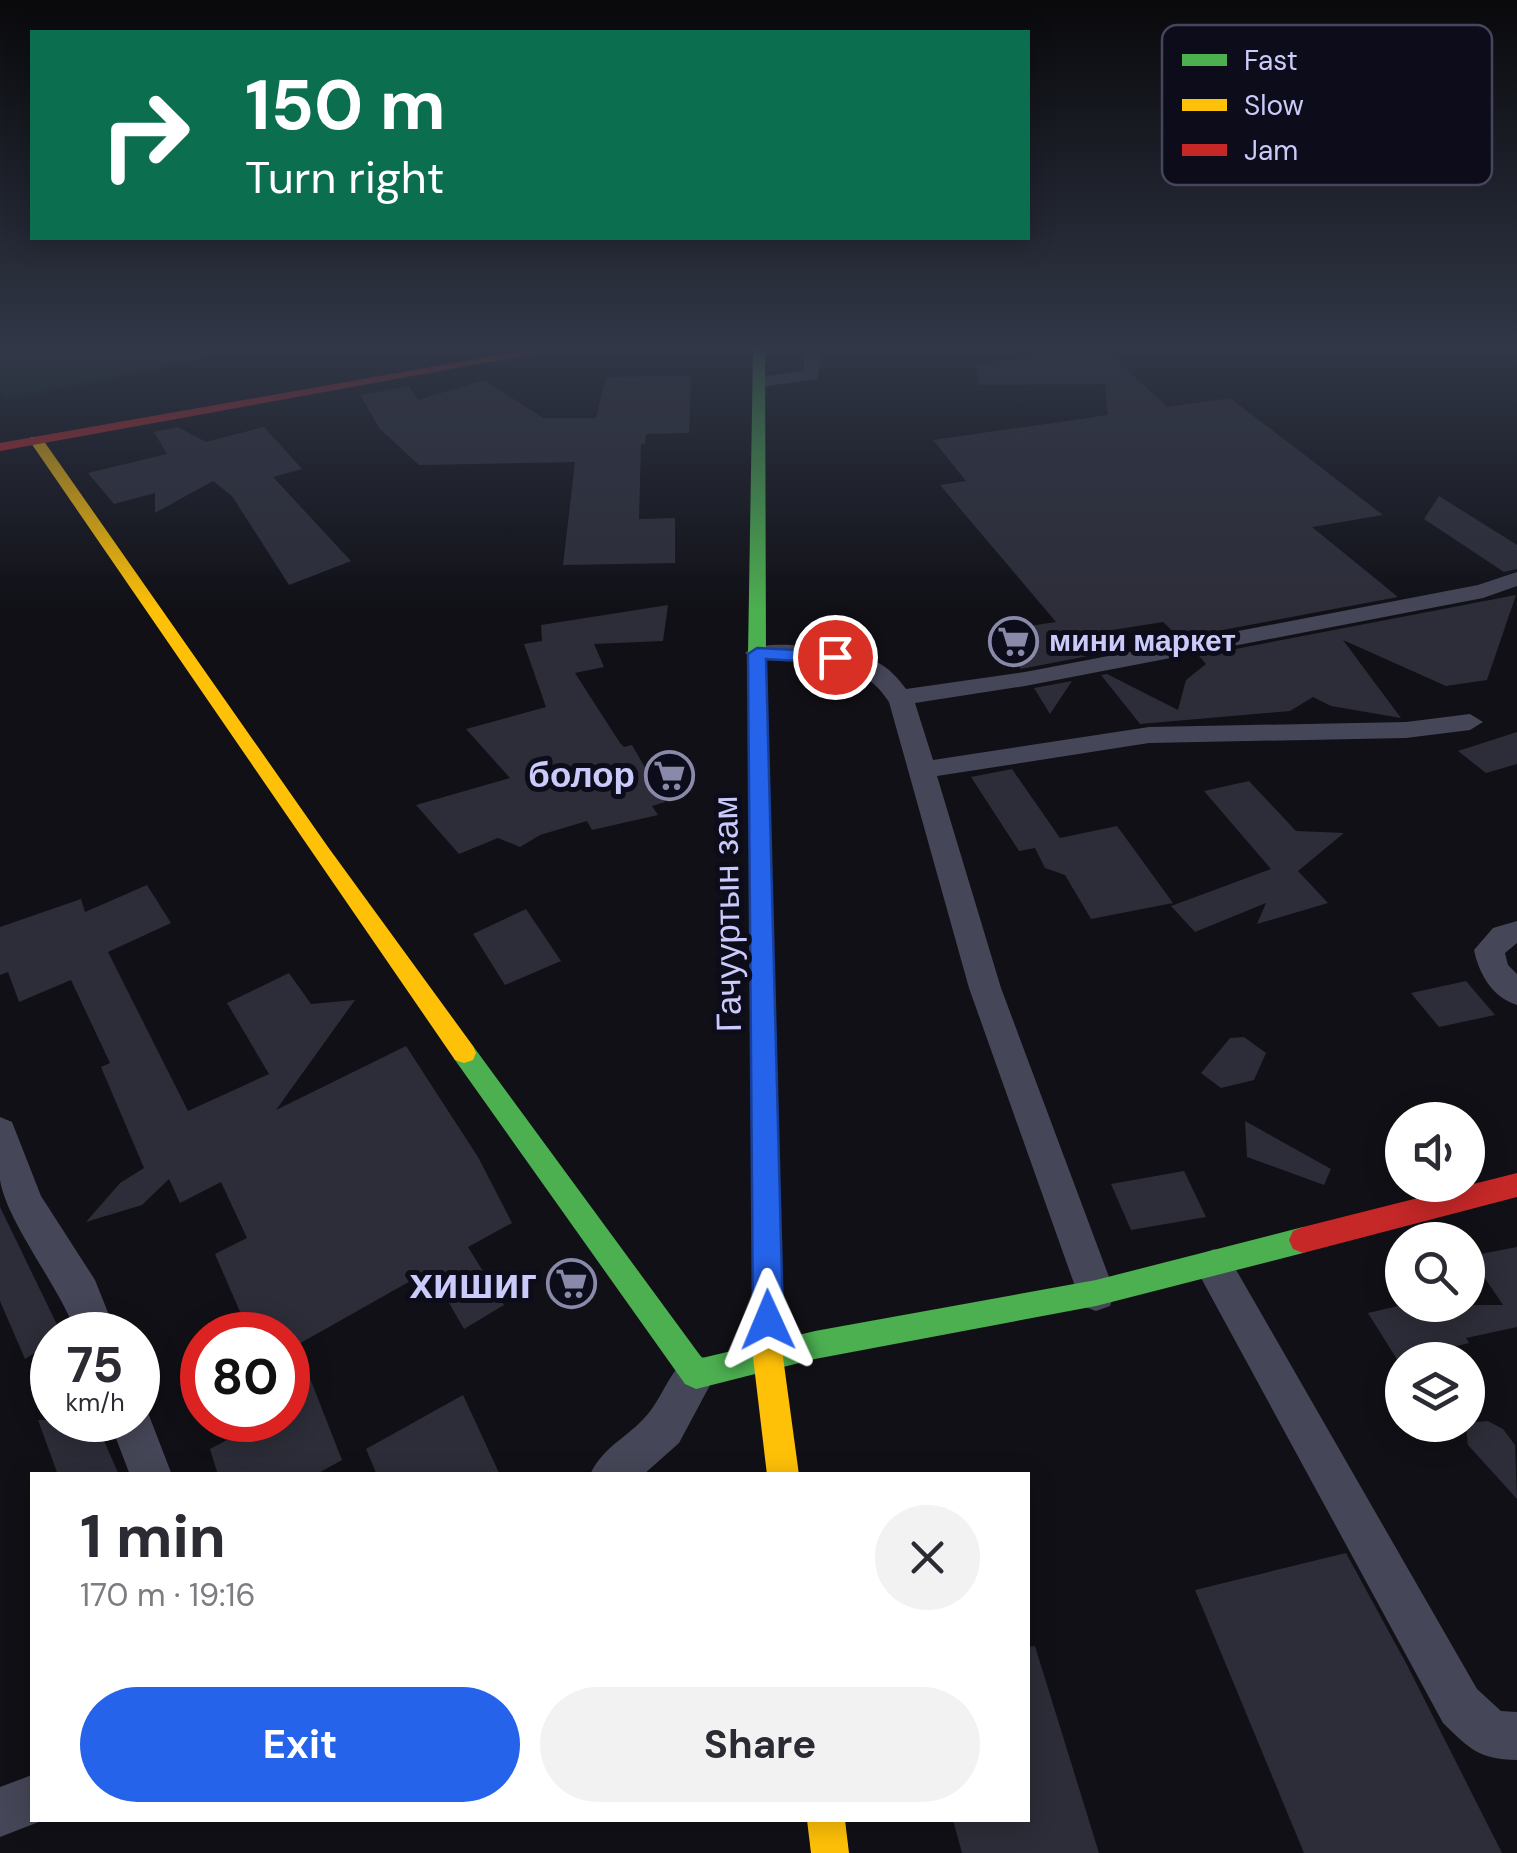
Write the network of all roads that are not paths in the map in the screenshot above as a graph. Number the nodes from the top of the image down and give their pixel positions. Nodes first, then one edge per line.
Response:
1 (56, 436) edge
2 (759, 436) edge
3 (36, 440) junction
4 (0, 447) edge
5 (1517, 579) edge
6 (757, 654) junction
7 (902, 697) junction
8 (1470, 722) dead end
9 (921, 770) junction
10 (1517, 932) edge
11 (1517, 993) edge
12 (0, 1132) edge
13 (1517, 1185) edge
14 (1214, 1266) junction
15 (1096, 1294) junction
16 (88, 1312) edge
17 (768, 1357) junction
18 (696, 1374) junction
19 (139, 1442) edge
20 (151, 1472) edge
21 (614, 1472) edge
22 (783, 1472) edge
23 (1517, 1736) edge
24 (30, 1801) edge
25 (0, 1812) edge
26 (826, 1822) edge
27 (830, 1853) edge

1 - 3 main road
2 - 6 main road, Гачууртын зам
3 - 4 main road
3 - 18 main road
5 - 7 street
6 - 7 street
6 - 17 main road, Гачууртын зам
7 - 9 street
8 - 9 street
9 - 15 street
10 - 11 street
12 - 16 street
13 - 14 main road
14 - 15 main road
14 - 23 street
15 - 17 main road
17 - 18 main road
17 - 22 main road, Гачууртын зам
18 - 21 street
19 - 20 street
24 - 25 street
26 - 27 main road

